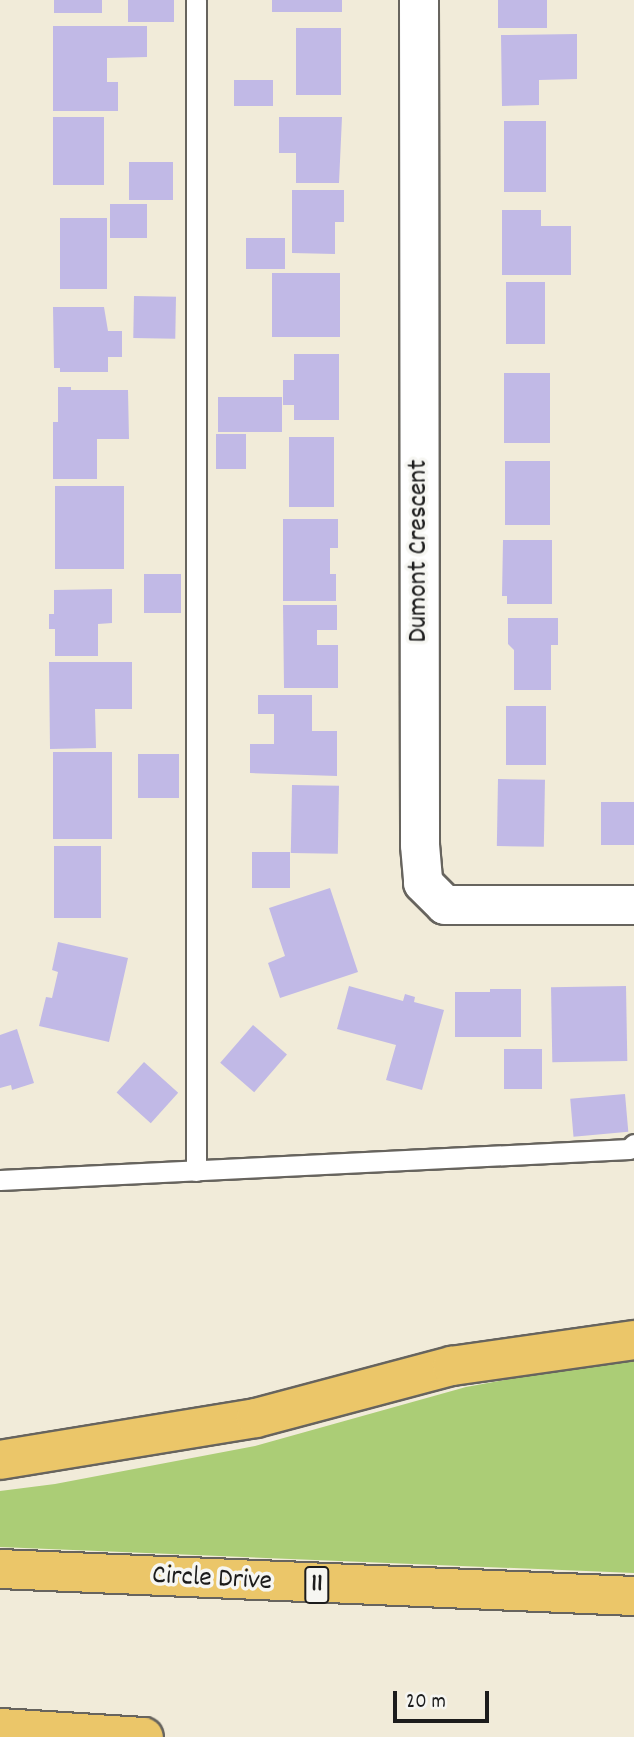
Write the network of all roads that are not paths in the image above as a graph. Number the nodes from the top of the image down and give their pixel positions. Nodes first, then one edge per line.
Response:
1 (196, 0) edge
2 (419, 0) edge
3 (634, 905) edge
4 (634, 1144) edge
5 (196, 1171) junction
6 (0, 1181) edge
7 (634, 1340) edge
8 (0, 1460) edge
9 (0, 1569) edge
10 (634, 1596) edge
11 (0, 1728) edge
12 (144, 1737) edge

1 - 5 lane
2 - 3 street, Dumont Crescent
4 - 5 lane
5 - 6 lane
7 - 8 highway
9 - 10 highway, Circle Drive / 11
11 - 12 highway

